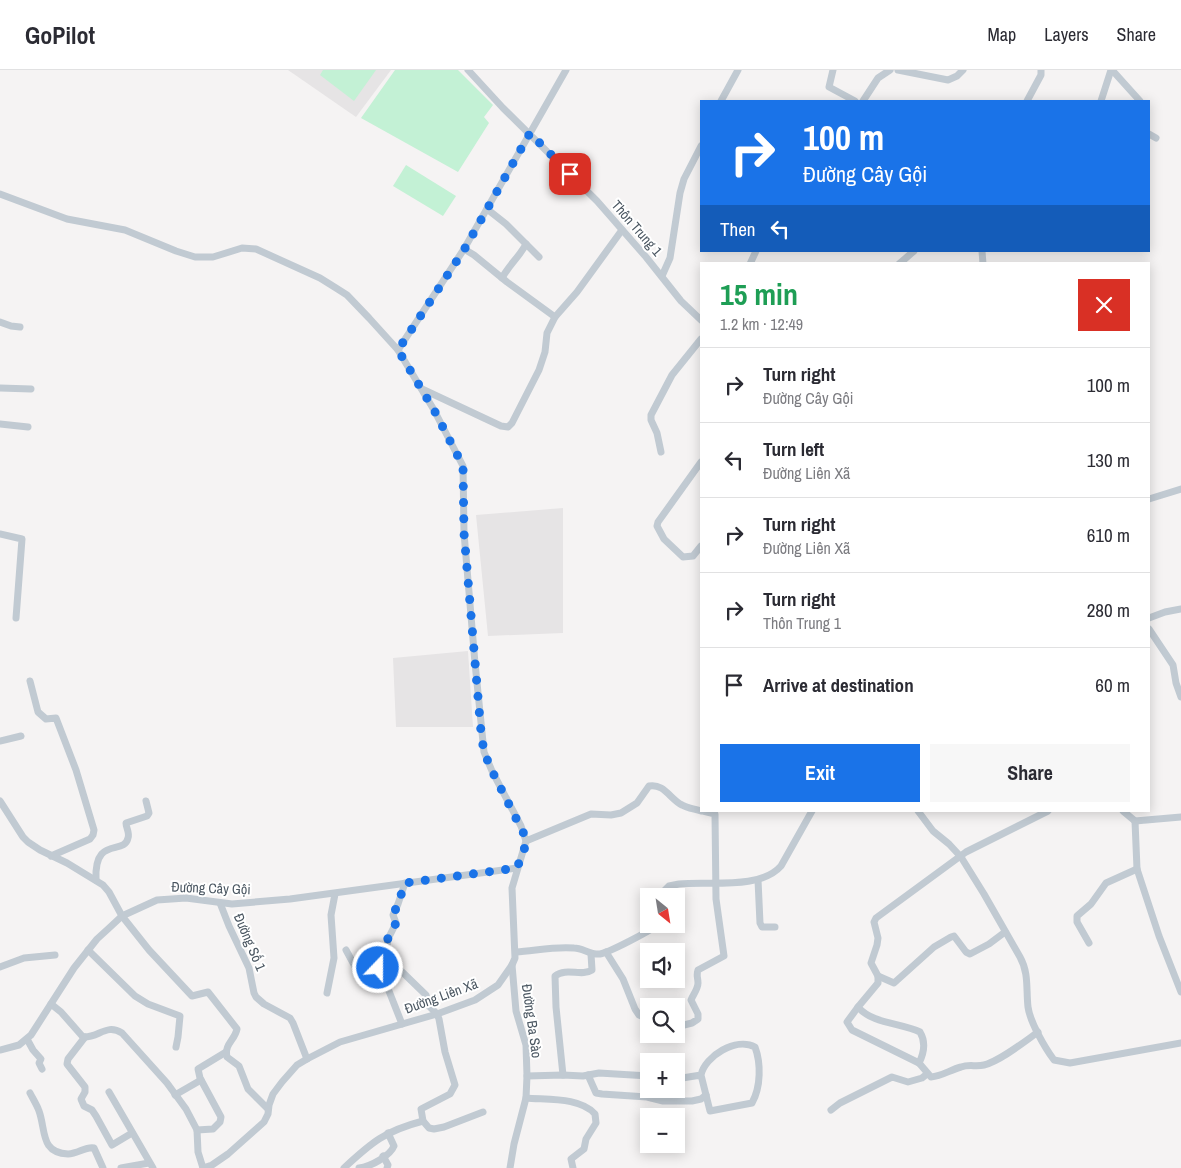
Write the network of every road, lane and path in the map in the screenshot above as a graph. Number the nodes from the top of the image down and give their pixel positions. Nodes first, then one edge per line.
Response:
1 (468, 70) edge
2 (566, 70) edge
3 (738, 70) edge
4 (834, 70) edge
5 (890, 70) edge
6 (898, 70) edge
7 (962, 70) edge
8 (1041, 70) edge
9 (1111, 70) edge
10 (722, 100) edge
11 (853, 100) edge
12 (864, 100) edge
13 (1028, 100) edge
14 (1101, 100) edge
15 (1139, 100) edge
16 (530, 133) junction
17 (1150, 135) edge
18 (1156, 138) dead end
19 (700, 148) edge
20 (0, 194) edge
21 (487, 208) junction
22 (622, 230) junction
23 (526, 244) junction
24 (464, 250) junction
25 (913, 252) edge
26 (539, 257) dead end
27 (901, 262) edge
28 (662, 276) junction
29 (502, 278) junction
30 (555, 317) junction
31 (700, 319) edge
32 (0, 322) edge
33 (20, 328) dead end
34 (700, 340) edge
35 (398, 350) junction
36 (0, 388) edge
37 (31, 389) dead end
38 (422, 389) junction
39 (0, 424) edge
40 (28, 427) dead end
41 (661, 452) dead end
42 (700, 463) edge
43 (1181, 490) edge
44 (1150, 499) edge
45 (0, 534) edge
46 (700, 547) edge
47 (1181, 609) edge
48 (16, 618) dead end
49 (1150, 618) edge
50 (1150, 630) edge
51 (30, 681) dead end
52 (1181, 696) edge
53 (21, 736) dead end
54 (0, 741) edge
55 (0, 800) edge
56 (146, 801) dead end
57 (700, 810) edge
58 (706, 812) edge
59 (811, 812) edge
60 (919, 812) edge
61 (1046, 812) edge
62 (1124, 812) edge
63 (1181, 816) edge
64 (1135, 821) junction
65 (526, 841) junction
66 (51, 856) junction
67 (960, 857) junction
68 (517, 868) junction
69 (1137, 869) junction
70 (96, 880) junction
71 (758, 880) junction
72 (405, 883) junction
73 (716, 883) junction
74 (667, 888) edge
75 (335, 894) junction
76 (220, 903) junction
77 (122, 916) junction
78 (775, 927) dead end
79 (1005, 932) junction
80 (643, 933) edge
81 (1089, 943) dead end
82 (88, 950) junction
83 (346, 950) dead end
84 (516, 952) junction
85 (606, 952) junction
86 (591, 954) junction
87 (55, 955) dead end
88 (380, 963) junction
89 (512, 965) junction
90 (0, 967) edge
91 (878, 976) junction
92 (1180, 988) edge
93 (327, 993) dead end
94 (51, 1004) junction
95 (858, 1007) junction
96 (437, 1014) junction
97 (640, 1015) edge
98 (402, 1024) junction
99 (685, 1025) edge
100 (1038, 1032) junction
101 (86, 1037) junction
102 (27, 1039) junction
103 (1181, 1043) edge
104 (176, 1047) dead end
105 (0, 1050) edge
106 (226, 1052) junction
107 (307, 1059) junction
108 (920, 1063) junction
109 (42, 1069) dead end
110 (927, 1074) junction
111 (563, 1075) junction
112 (588, 1075) junction
113 (640, 1075) edge
114 (527, 1076) junction
115 (701, 1076) junction
116 (685, 1077) edge
117 (201, 1080) junction
118 (109, 1092) dead end
119 (30, 1093) dead end
120 (175, 1095) junction
121 (706, 1095) junction
122 (526, 1098) junction
123 (268, 1109) junction
124 (831, 1110) dead end
125 (483, 1112) dead end
126 (422, 1121) junction
127 (197, 1130) junction
128 (132, 1133) junction
129 (388, 1133) junction
130 (383, 1156) junction
131 (151, 1165) edge
132 (103, 1168) edge
133 (121, 1168) edge
134 (203, 1168) edge
135 (344, 1168) edge
136 (359, 1168) edge
137 (387, 1168) edge
138 (510, 1168) edge
139 (573, 1168) edge

1 - 16 street, Thôn Trung 1
2 - 16 street
3 - 10 street
4 - 11 street
5 - 12 street
6 - 7 street
8 - 13 street
9 - 14 street
9 - 15 street
16 - 21 street
16 - 22 street, Thôn Trung 1
17 - 18 street
19 - 28 street
20 - 35 street
21 - 23 street
21 - 24 street
22 - 28 street, Thôn Trung 1
22 - 30 street
23 - 26 street
23 - 29 street
24 - 29 street
24 - 35 street
25 - 27 street
28 - 31 street, Thôn Trung 1
29 - 30 street
30 - 38 street
32 - 33 street
34 - 41 street
35 - 38 street
36 - 37 street
38 - 65 street
39 - 40 street
42 - 46 street
43 - 44 street
45 - 48 street
47 - 49 street
50 - 52 street
51 - 66 street
53 - 54 street
55 - 66 street
56 - 70 street
57 - 65 street
58 - 73 street
59 - 71 street
60 - 67 street
61 - 67 street
62 - 64 street
63 - 64 street
64 - 69 street
65 - 68 street, Đường Liên Xã
66 - 70 street
67 - 79 street
67 - 91 street
68 - 72 street, Đường Cây Gội
68 - 84 street, Đường Liên Xã
69 - 81 street
69 - 92 street
70 - 77 street
71 - 73 street
71 - 78 street
72 - 75 street, Đường Cây Gội
72 - 88 street
73 - 74 street
73 - 99 street
75 - 76 street, Đường Cây Gội
75 - 93 street
76 - 77 street, Đường Cây Gội
76 - 107 street, Đường Số 1
77 - 82 street, Đường Cây Gội
77 - 106 street
79 - 91 street
79 - 100 street
80 - 85 street
82 - 94 street, Đường Cây Gội
82 - 104 street
83 - 88 street
84 - 86 street
84 - 89 street, Đường Liên Xã
85 - 86 street
85 - 97 street
86 - 111 street
87 - 90 street
88 - 96 street
88 - 98 street
89 - 96 street, Đường Liên Xã
89 - 114 street, Đường Ba Sào
91 - 95 street
94 - 101 street
94 - 102 street, Đường Cây Gội
95 - 108 street
95 - 108 street
96 - 98 street, Đường Liên Xã
96 - 126 street
98 - 107 street, Đường Liên Xã
100 - 103 street
100 - 110 street
101 - 120 street
101 - 128 street
102 - 105 street, Đường Cây Gội
102 - 109 street
106 - 117 street
106 - 123 street
107 - 123 street, Đường Liên Xã
108 - 110 street
110 - 124 street
111 - 112 street
111 - 114 street
112 - 113 street
112 - 121 street
114 - 122 street, Đường Ba Sào
115 - 116 street
115 - 121 street
115 - 121 street
117 - 120 street
117 - 127 street
118 - 128 street
119 - 132 street
120 - 127 street
122 - 138 street, Đường Ba Sào
122 - 139 street
123 - 134 street, Đường Liên Xã
125 - 126 street
126 - 129 street
127 - 134 street
128 - 131 street
129 - 130 street
129 - 135 street
130 - 136 street
130 - 137 street
131 - 133 street

